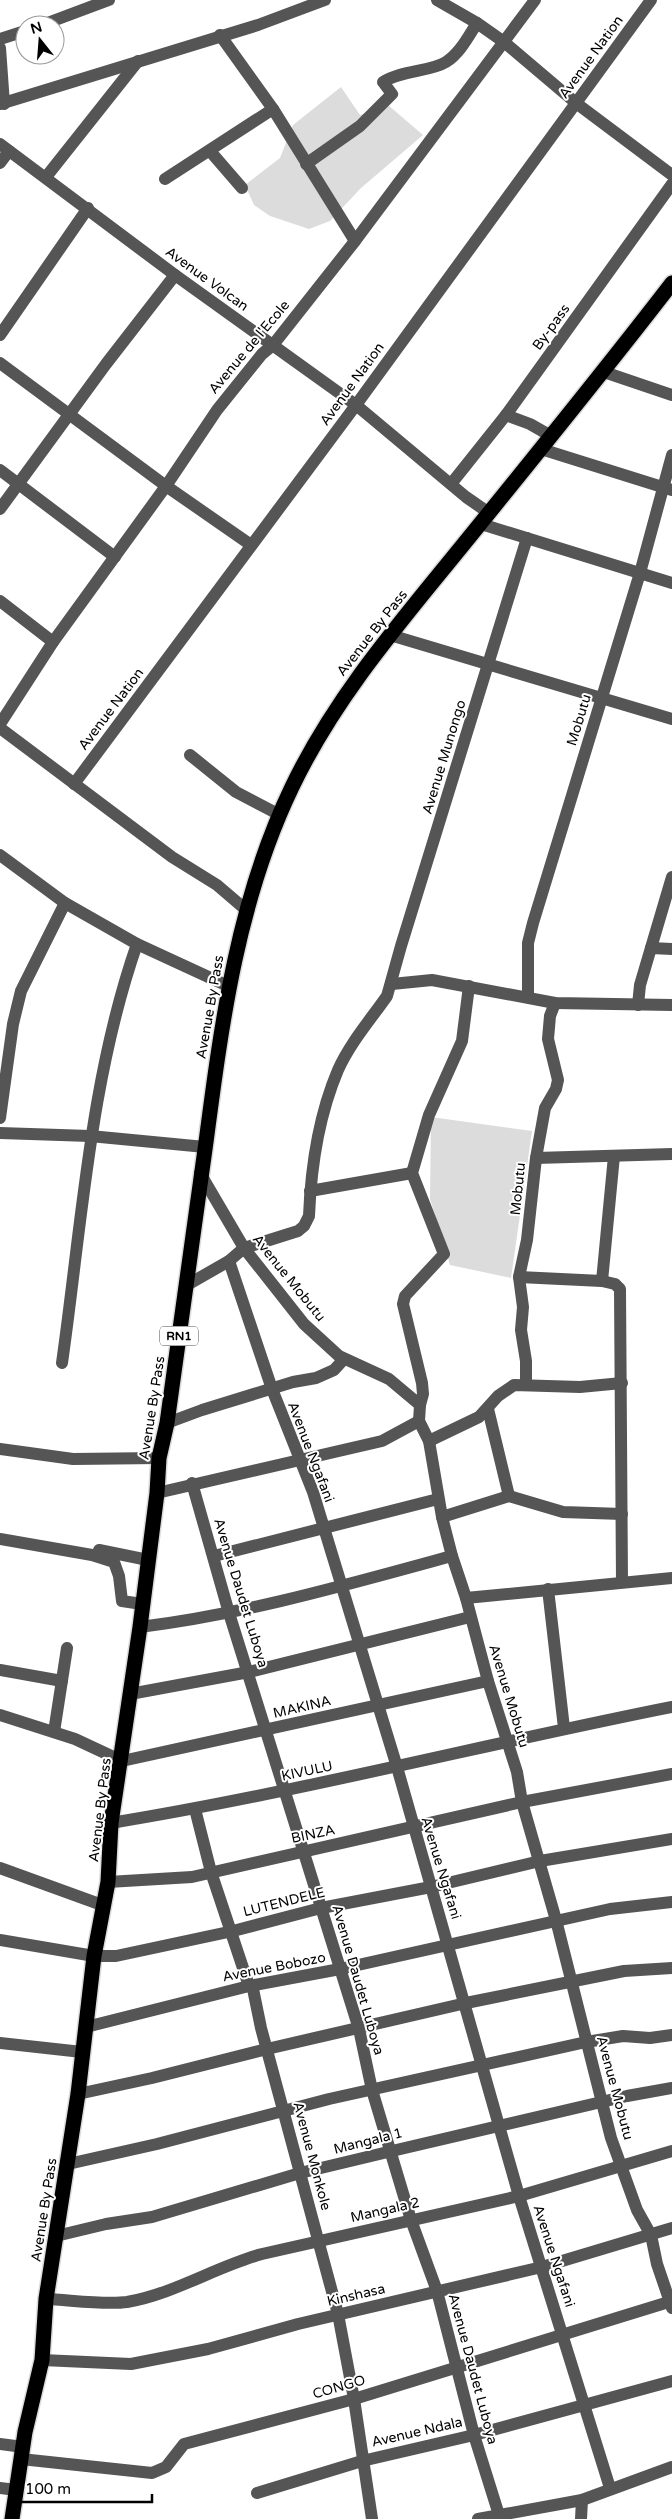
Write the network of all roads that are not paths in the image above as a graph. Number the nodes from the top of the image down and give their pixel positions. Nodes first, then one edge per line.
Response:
1 (108, 0) edge
2 (325, 0) edge
3 (438, 0) edge
4 (535, 0) edge
5 (651, 0) edge
6 (298, 6) edge
7 (65, 16) edge
8 (477, 23) junction
9 (15, 34) edge
10 (220, 35) junction
11 (0, 39) edge
12 (504, 42) junction
13 (0, 48) edge
14 (138, 61) junction
15 (2, 104) edge
16 (576, 104) junction
17 (273, 109) junction
18 (5, 147) edge
19 (210, 150) junction
20 (0, 163) edge
21 (306, 164) junction
22 (672, 175) edge
23 (46, 177) junction
24 (165, 180) dead end
25 (672, 184) edge
26 (242, 188) dead end
27 (88, 208) junction
28 (355, 241) junction
29 (175, 275) junction
30 (672, 283) edge
31 (0, 335) edge
32 (272, 345) junction
33 (0, 363) edge
34 (604, 372) junction
35 (672, 395) edge
36 (356, 405) junction
37 (69, 414) junction
38 (506, 415) junction
39 (552, 436) junction
40 (541, 449) junction
41 (672, 455) edge
42 (0, 470) edge
43 (19, 483) junction
44 (451, 484) junction
45 (166, 486) junction
46 (668, 489) edge
47 (0, 508) edge
48 (485, 518) junction
49 (527, 538) junction
50 (252, 545) junction
51 (115, 557) junction
52 (640, 573) junction
53 (672, 583) edge
54 (0, 601) edge
55 (390, 634) junction
56 (53, 642) junction
57 (488, 665) junction
58 (602, 697) junction
59 (672, 718) edge
60 (0, 724) edge
61 (0, 728) edge
62 (190, 755) dead end
63 (74, 784) junction
64 (280, 815) junction
65 (0, 854) edge
66 (672, 878) edge
67 (65, 904) junction
68 (246, 909) junction
69 (137, 944) junction
70 (651, 948) junction
71 (672, 949) edge
72 (392, 984) junction
73 (228, 986) junction
74 (469, 986) junction
75 (528, 996) junction
76 (555, 1002) junction
77 (638, 1004) junction
78 (672, 1005) edge
79 (0, 1118) edge
80 (0, 1134) edge
81 (90, 1136) junction
82 (205, 1147) junction
83 (672, 1154) edge
84 (614, 1156) junction
85 (536, 1158) junction
86 (200, 1173) junction
87 (412, 1173) junction
88 (310, 1191) junction
89 (244, 1248) junction
90 (230, 1261) junction
91 (519, 1277) junction
92 (602, 1281) junction
93 (187, 1284) junction
94 (344, 1359) junction
95 (62, 1363) dead end
96 (526, 1384) junction
97 (622, 1384) junction
98 (272, 1390) junction
99 (420, 1405) junction
100 (488, 1409) junction
101 (419, 1421) junction
102 (167, 1423) junction
103 (429, 1441) junction
104 (0, 1449) edge
105 (159, 1458) junction
106 (299, 1461) junction
107 (192, 1484) junction
108 (157, 1493) junction
109 (509, 1496) junction
110 (438, 1499) junction
111 (622, 1514) junction
112 (442, 1518) junction
113 (322, 1528) junction
114 (0, 1532) edge
115 (0, 1539) edge
116 (214, 1556) junction
117 (452, 1556) junction
118 (148, 1560) junction
119 (672, 1578) edge
120 (622, 1582) junction
121 (342, 1586) junction
122 (548, 1589) junction
123 (466, 1598) junction
124 (142, 1604) junction
125 (229, 1613) junction
126 (470, 1617) junction
127 (140, 1627) junction
128 (360, 1645) junction
129 (66, 1648) dead end
130 (0, 1670) edge
131 (248, 1672) junction
132 (62, 1681) junction
133 (488, 1681) junction
134 (130, 1694) junction
135 (378, 1704) junction
136 (672, 1707) edge
137 (0, 1715) edge
138 (564, 1728) junction
139 (268, 1730) junction
140 (54, 1732) junction
141 (508, 1742) junction
142 (122, 1761) junction
143 (397, 1767) junction
144 (672, 1774) edge
145 (286, 1791) junction
146 (522, 1802) junction
147 (195, 1809) junction
148 (111, 1824) junction
149 (413, 1828) junction
150 (672, 1839) edge
151 (304, 1851) junction
152 (540, 1860) junction
153 (0, 1868) edge
154 (211, 1872) junction
155 (108, 1882) junction
156 (431, 1887) junction
157 (672, 1902) edge
158 (102, 1905) junction
159 (321, 1908) junction
160 (556, 1920) junction
161 (233, 1931) junction
162 (0, 1940) edge
163 (450, 1946) junction
164 (94, 1956) junction
165 (672, 1968) edge
166 (340, 1969) junction
167 (572, 1981) junction
168 (249, 1986) junction
169 (466, 2003) junction
170 (86, 2027) junction
171 (359, 2029) junction
172 (672, 2035) edge
173 (0, 2042) edge
174 (586, 2042) junction
175 (267, 2049) junction
176 (82, 2052) junction
177 (481, 2065) junction
178 (672, 2088) edge
179 (372, 2090) junction
180 (78, 2094) junction
181 (602, 2102) junction
182 (284, 2110) junction
183 (499, 2125) junction
184 (392, 2151) junction
185 (672, 2151) edge
186 (68, 2164) junction
187 (622, 2167) junction
188 (300, 2173) junction
189 (519, 2196) junction
190 (411, 2220) junction
191 (672, 2228) edge
192 (651, 2235) junction
193 (56, 2236) junction
194 (320, 2240) junction
195 (542, 2267) junction
196 (436, 2291) junction
197 (46, 2299) junction
198 (671, 2303) edge
199 (338, 2314) junction
200 (564, 2334) junction
201 (42, 2360) junction
202 (458, 2368) junction
203 (672, 2381) edge
204 (354, 2399) junction
205 (585, 2406) junction
206 (474, 2434) junction
207 (0, 2444) edge
208 (22, 2453) junction
209 (362, 2461) junction
210 (672, 2467) edge
211 (0, 2488) edge
212 (610, 2488) junction
213 (16, 2490) junction
214 (257, 2493) dead end
215 (582, 2500) junction
216 (499, 2515) junction
217 (12, 2519) edge
218 (372, 2519) edge
219 (478, 2519) edge
220 (581, 2519) edge

1 - 7 street
2 - 6 street
3 - 8 street
4 - 12 street, Avenue de l'Ecole
5 - 16 street, Avenue Nation
6 - 10 street
8 - 12 street
8 - 21 street
9 - 11 street
10 - 14 street
10 - 17 street
12 - 16 street
12 - 28 street, Avenue de l'Ecole
13 - 15 street
14 - 15 street
14 - 23 street
16 - 22 street
16 - 36 street, Avenue Nation
17 - 19 street
17 - 21 street
18 - 20 street
18 - 23 street, Avenue Volcan
19 - 24 street
19 - 26 street
21 - 28 street
23 - 27 street, Avenue Volcan
25 - 38 street, By-pass
27 - 29 street, Avenue Volcan
27 - 31 street
28 - 32 street, Avenue de l'Ecole
29 - 32 street, Avenue Volcan
29 - 37 street
30 - 34 highway, Avenue By Pass / RN1
32 - 36 street, Avenue Volcan
32 - 45 street, Avenue de l'Ecole
33 - 37 street
34 - 35 street
34 - 39 highway, Avenue By Pass / RN1
36 - 44 street, Avenue Volcan
36 - 50 street, Avenue Nation
37 - 43 street
37 - 45 street
38 - 39 street
38 - 44 street, By-pass
39 - 40 highway, Avenue By Pass / RN1
40 - 46 street
40 - 48 highway, Avenue By Pass / RN1
41 - 46 street, Mobutu
42 - 43 street
43 - 47 street
43 - 51 street
44 - 48 street, Avenue Volcan
45 - 50 street
45 - 51 street, Avenue de l'Ecole
46 - 52 street, Mobutu
48 - 49 street
48 - 55 highway, Avenue By Pass / RN1
49 - 52 street
49 - 57 street, Avenue Munongo
50 - 63 street, Avenue Nation
51 - 56 street, Avenue de l'Ecole
52 - 53 street
52 - 58 street, Mobutu
54 - 56 street
55 - 57 street
55 - 64 highway, Avenue By Pass / RN1
56 - 60 street, Avenue de l'Ecole
57 - 58 street
57 - 72 street, Avenue Munongo
58 - 59 street
58 - 75 street, Mobutu
61 - 63 street
62 - 64 street
63 - 68 street
64 - 68 highway, Avenue By Pass / RN1
65 - 67 street
66 - 70 street
67 - 69 street
67 - 79 street
68 - 73 highway, Avenue By Pass / RN1
69 - 73 street
69 - 81 street
70 - 71 street
70 - 77 street
72 - 74 street
72 - 88 street, Avenue Munongo
73 - 82 highway, Avenue By Pass / RN1
74 - 75 street
74 - 87 street
75 - 76 street
76 - 77 street
76 - 85 street, Mobutu
77 - 78 street
80 - 81 street
81 - 82 street
81 - 95 street
82 - 86 highway, Avenue By Pass / RN1
83 - 84 street
84 - 85 street
84 - 92 street
85 - 91 street, Mobutu
86 - 89 street, Avenue Mobutu
86 - 93 highway, Avenue By Pass / RN1
87 - 88 street
87 - 99 street
88 - 89 street, Avenue Munongo
89 - 90 street
89 - 94 street, Avenue Mobutu
90 - 93 street
90 - 98 street, Avenue Ngafani
91 - 92 street
91 - 96 street, Mobutu
92 - 97 street
93 - 102 highway, Avenue By Pass / RN1
94 - 98 street
94 - 99 street, Avenue Mobutu
96 - 97 street
96 - 100 street
97 - 111 street
98 - 102 street
98 - 106 street, Avenue Ngafani
99 - 101 street
100 - 103 street
100 - 109 street
101 - 103 street, Avenue Mobutu
101 - 106 street
102 - 105 highway, Avenue By Pass / RN1
103 - 110 street, Avenue Mobutu
104 - 105 street
105 - 108 highway, Avenue By Pass / RN1
106 - 107 street
106 - 113 street, Avenue Ngafani
107 - 108 street
107 - 116 street, Avenue Daudet Luboya
108 - 118 highway, Avenue By Pass / RN1
109 - 111 street
109 - 112 street
110 - 112 street, Avenue Mobutu
110 - 113 street
111 - 120 street
112 - 117 street, Avenue Mobutu
113 - 116 street
113 - 121 street, Avenue Ngafani
114 - 118 street
115 - 124 street
116 - 125 street, Avenue Daudet Luboya
117 - 121 street
117 - 123 street, Avenue Mobutu
118 - 124 highway, Avenue By Pass / RN1
119 - 120 street
120 - 122 street
121 - 125 street
121 - 128 street, Avenue Ngafani
122 - 123 street
122 - 138 street
123 - 126 street, Avenue Mobutu
124 - 127 highway, Avenue By Pass / RN1
125 - 127 street
125 - 131 street, Avenue Daudet Luboya
126 - 128 street
126 - 133 street, Avenue Mobutu
127 - 134 highway, Avenue By Pass / RN1
128 - 131 street
128 - 135 street, Avenue Ngafani
129 - 132 street
130 - 132 street
131 - 134 street
131 - 139 street, Avenue Daudet Luboya
132 - 140 street
133 - 135 street, MAKINA
133 - 141 street, Avenue Mobutu
134 - 142 highway, Avenue By Pass / RN1
135 - 139 street, MAKINA
135 - 143 street, Avenue Ngafani
136 - 138 street, KIVULU
137 - 140 street
138 - 141 street, KIVULU
139 - 142 street, MAKINA
139 - 145 street, Avenue Daudet Luboya
140 - 142 street
141 - 143 street, KIVULU
141 - 146 street, Avenue Mobutu
142 - 148 highway, Avenue By Pass / RN1
143 - 145 street, KIVULU
143 - 149 street, Avenue Ngafani
144 - 146 street, BINZA
145 - 147 street, KIVULU
145 - 151 street, Avenue Daudet Luboya
146 - 149 street, BINZA
146 - 152 street, Avenue Mobutu
147 - 148 street, KIVULU
147 - 154 street, Avenue Monkole
148 - 155 highway, Avenue By Pass / RN1
149 - 151 street, BINZA
149 - 156 street, Avenue Ngafani
150 - 152 street, LUTENDELE
151 - 154 street, BINZA
151 - 159 street, Avenue Daudet Luboya
152 - 156 street, LUTENDELE
152 - 160 street, Avenue Mobutu
153 - 158 street
154 - 155 street, BINZA
154 - 161 street, Avenue Monkole
155 - 158 highway, Avenue By Pass / RN1
156 - 159 street, LUTENDELE
156 - 163 street, Avenue Ngafani
157 - 160 street, Avenue Bobozo
158 - 164 highway, Avenue By Pass / RN1
159 - 161 street, LUTENDELE
159 - 166 street, Avenue Daudet Luboya
160 - 163 street, Avenue Bobozo
160 - 167 street, Avenue Mobutu
161 - 164 street, LUTENDELE
161 - 168 street, Avenue Monkole
162 - 164 street, LUTENDELE
163 - 166 street, Avenue Bobozo
163 - 169 street, Avenue Ngafani
164 - 170 highway, Avenue By Pass / RN1
165 - 167 street
166 - 168 street, Avenue Bobozo
166 - 171 street, Avenue Daudet Luboya
167 - 169 street
167 - 174 street, Avenue Mobutu
168 - 170 street, Avenue Bobozo
168 - 175 street, Avenue Monkole
169 - 171 street
169 - 177 street, Avenue Ngafani
170 - 176 highway, Avenue By Pass / RN1
171 - 175 street
171 - 179 street, Avenue Daudet Luboya
172 - 174 street
173 - 176 street
174 - 177 street
174 - 181 street, Avenue Mobutu
175 - 180 street
175 - 182 street, Avenue Monkole
176 - 180 highway, Avenue By Pass / RN1
177 - 179 street
177 - 183 street, Avenue Ngafani
178 - 181 street, Mangala 1
179 - 182 street
179 - 184 street, Avenue Daudet Luboya
180 - 186 highway, Avenue By Pass / RN1
181 - 183 street, Mangala 1
181 - 187 street, Avenue Mobutu
182 - 186 street
182 - 188 street, Avenue Monkole
183 - 184 street, Mangala 1
183 - 189 street, Avenue Ngafani
184 - 188 street, Mangala 1
184 - 190 street, Avenue Daudet Luboya
185 - 187 street, Mangala 2
186 - 193 highway, Avenue By Pass / RN1
187 - 189 street, Mangala 2
187 - 192 street, Avenue Mobutu
188 - 193 street, Mangala 1
188 - 194 street, Avenue Monkole
189 - 190 street, Mangala 2
189 - 195 street, Avenue Ngafani
190 - 194 street, Mangala 2
190 - 196 street, Avenue Daudet Luboya
191 - 192 street, Kinshasa
192 - 195 street, Kinshasa
192 - 198 street, Avenue Mobutu
193 - 197 highway, Avenue By Pass / RN1
194 - 197 street, Mangala 2
194 - 199 street, Avenue Monkole
195 - 196 street, Kinshasa
195 - 200 street, Avenue Ngafani
196 - 199 street, Kinshasa
196 - 202 street, Avenue Daudet Luboya
197 - 201 highway, Avenue By Pass / RN1
198 - 200 street, CONGO
199 - 201 street, Kinshasa
199 - 204 street, Avenue Monkole
200 - 202 street, CONGO
200 - 205 street, Avenue Ngafani
201 - 208 highway, Avenue By Pass / RN1
202 - 204 street, CONGO
202 - 206 street, Avenue Daudet Luboya
203 - 205 street, Avenue Ndala
204 - 208 street, CONGO
204 - 209 street, Avenue Monkole
205 - 206 street, Avenue Ndala
205 - 212 street, Avenue Ngafani
206 - 209 street, Avenue Ndala
206 - 216 street, Avenue Daudet Luboya
207 - 208 street, CONGO
208 - 213 highway, Avenue By Pass / RN1
209 - 214 street, Avenue Ndala
209 - 218 street, Avenue Monkole
210 - 212 street
211 - 213 street
212 - 215 street
213 - 217 highway, Avenue By Pass / RN1
215 - 216 street
215 - 220 street
216 - 219 street

